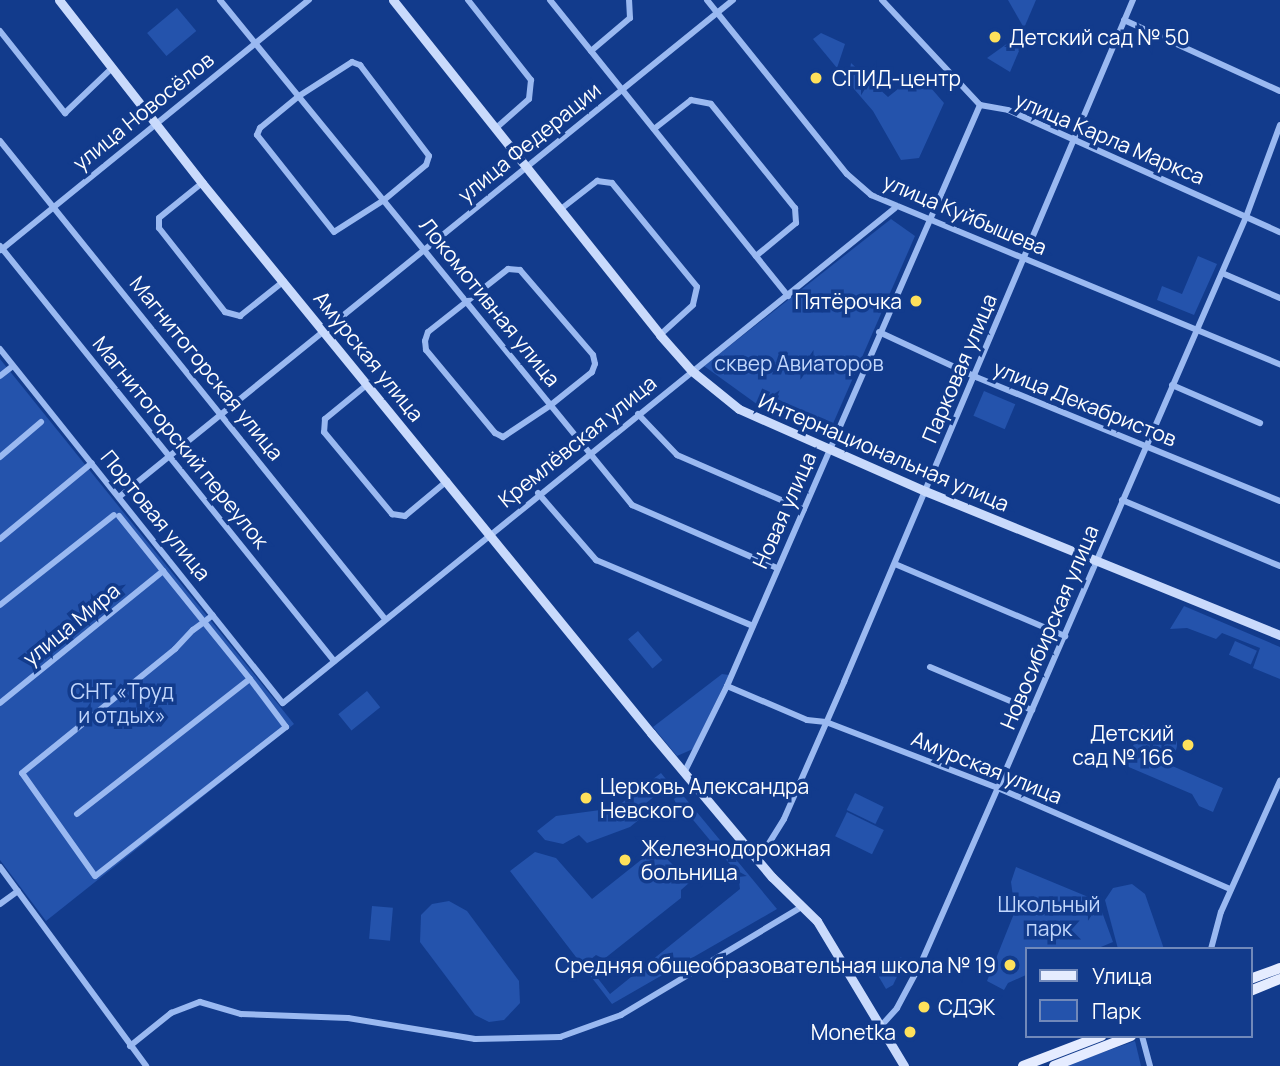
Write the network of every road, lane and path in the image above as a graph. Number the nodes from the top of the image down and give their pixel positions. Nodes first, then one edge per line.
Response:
1 (59, 0) edge
2 (220, 0) edge
3 (309, 0) edge
4 (468, 0) edge
5 (550, 0) edge
6 (629, 0) edge
7 (707, 0) edge
8 (733, 0) edge
9 (882, 0) edge
10 (1133, 0) edge
11 (395, 1) edge
12 (717, 12) junction
13 (1124, 20) junction
14 (0, 31) edge
15 (255, 43) junction
16 (591, 51) junction
17 (113, 68) junction
18 (622, 90) junction
19 (1280, 92) edge
20 (299, 96) junction
21 (980, 105) junction
22 (156, 120) junction
23 (1280, 125) edge
24 (495, 129) junction
25 (653, 129) junction
26 (0, 141) edge
27 (1072, 142) junction
28 (528, 167) junction
29 (202, 183) junction
30 (384, 200) junction
31 (53, 207) junction
32 (895, 208) junction
33 (561, 209) junction
34 (1246, 217) junction
35 (927, 221) junction
36 (1280, 232) edge
37 (1, 248) edge
38 (424, 250) junction
39 (756, 256) junction
40 (1024, 259) junction
41 (1222, 273) junction
42 (285, 280) junction
43 (788, 296) junction
44 (1280, 298) edge
45 (467, 302) junction
46 (1197, 330) junction
47 (326, 331) junction
48 (880, 332) junction
49 (660, 335) junction
50 (0, 349) edge
51 (1280, 364) edge
52 (13, 366) junction
53 (692, 371) junction
54 (0, 376) edge
55 (976, 377) junction
56 (369, 383) junction
57 (1172, 385) junction
58 (551, 405) junction
59 (222, 413) junction
60 (638, 414) junction
61 (41, 422) dead end
62 (1260, 423) dead end
63 (1144, 447) junction
64 (830, 450) junction
65 (589, 452) junction
66 (170, 454) junction
67 (0, 457) edge
68 (92, 463) junction
69 (447, 481) junction
70 (925, 491) junction
71 (538, 493) junction
72 (119, 497) junction
73 (1122, 500) junction
74 (1280, 501) edge
75 (804, 510) junction
76 (491, 535) junction
77 (0, 539) edge
78 (1096, 560) junction
79 (895, 564) junction
80 (1280, 566) edge
81 (777, 568) junction
82 (163, 571) junction
83 (0, 605) edge
84 (213, 615) junction
85 (385, 619) junction
86 (204, 622) junction
87 (753, 626) junction
88 (1280, 635) edge
89 (1065, 636) junction
90 (334, 661) junction
91 (930, 667) dead end
92 (250, 679) junction
93 (727, 686) junction
94 (0, 703) edge
95 (283, 703) joint
96 (1032, 710) junction
97 (826, 722) junction
98 (684, 773) junction
99 (1280, 781) edge
100 (998, 788) junction
101 (77, 814) dead end
102 (758, 860) junction
103 (0, 867) edge
104 (1230, 889) junction
105 (18, 891) junction
106 (0, 904) edge
107 (803, 906) junction
108 (1212, 947) edge
109 (1280, 968) edge
110 (1252, 978) edge
111 (1280, 979) edge
112 (1252, 989) edge
113 (881, 1026) junction
114 (1096, 1038) edge
115 (1126, 1038) edge
116 (1143, 1038) edge
117 (130, 1046) junction
118 (146, 1066) edge
119 (904, 1066) edge
120 (1023, 1066) edge
121 (1054, 1066) edge
122 (1150, 1066) edge

1 - 17 street, Амурская улица
2 - 15 street, Локомотивная улица
3 - 15 street, улица Новосёлов
4 - 24 street
5 - 16 street
6 - 16 street
7 - 12 street, улица Куйбышева
8 - 12 street, улица Федерации
9 - 21 street
10 - 13 street, Парковая улица
11 - 24 street, Интернациональная улица
12 - 18 street, улица Федерации
12 - 32 street, улица Куйбышева
13 - 19 street
13 - 27 street, Парковая улица
14 - 17 street
15 - 20 street, Локомотивная улица
15 - 22 street, улица Новосёлов
16 - 18 street
17 - 22 street, Амурская улица
18 - 25 street
18 - 28 street, улица Федерации
20 - 30 street, Локомотивная улица
20 - 30 street
20 - 30 street
21 - 27 street, улица Карла Маркса
21 - 35 street, Новая улица
22 - 29 street, Амурская улица
22 - 31 street, улица Новосёлов
23 - 34 street, Новосибирская улица
24 - 28 street, Интернациональная улица
25 - 39 street
25 - 39 street
26 - 31 street, Магнитогорская улица
27 - 34 street, улица Карла Маркса
27 - 40 street, Парковая улица
28 - 33 street, Интернациональная улица
28 - 38 street, улица Федерации
29 - 42 street, Амурская улица
29 - 42 street
30 - 38 street, Локомотивная улица
31 - 37 street, улица Новосёлов
31 - 59 street, Магнитогорская улица
32 - 35 street, улица Куйбышева
32 - 43 street, Кремлёвская улица
33 - 49 street, Интернациональная улица
33 - 49 street
34 - 36 street, улица Карла Маркса
34 - 41 street, Новосибирская улица
35 - 40 street, улица Куйбышева
35 - 48 street, Новая улица
37 - 66 street, Магнитогорский переулок
38 - 45 street, Локомотивная улица
38 - 47 street, улица Федерации
39 - 43 street
40 - 46 street, улица Куйбышева
40 - 55 street, Парковая улица
41 - 44 street
41 - 46 street, Новосибирская улица
42 - 47 street, Амурская улица
43 - 53 street, Кремлёвская улица
45 - 58 street, Локомотивная улица
45 - 58 street
45 - 58 street
46 - 51 street, улица Куйбышева
46 - 57 street, Новосибирская улица
47 - 56 street, Амурская улица
47 - 59 street, улица Федерации
48 - 55 street, улица Декабристов
48 - 64 street, Новая улица
49 - 53 street, Интернациональная улица
50 - 52 street, Портовая улица
52 - 54 street
52 - 68 street, Портовая улица
53 - 60 street, Кремлёвская улица
53 - 64 street, Интернациональная улица
55 - 63 street, улица Декабристов
55 - 70 street, Парковая улица
56 - 69 street, Амурская улица
56 - 69 street
57 - 62 street
57 - 63 street, Новосибирская улица
58 - 65 street, Локомотивная улица
59 - 66 street, улица Федерации
59 - 85 street, Магнитогорская улица
60 - 65 street, Кремлёвская улица
60 - 75 street
61 - 67 street
63 - 73 street, Новосибирская улица
63 - 74 street, улица Декабристов
64 - 70 street, Интернациональная улица
64 - 75 street, Новая улица
65 - 71 street, Кремлёвская улица
65 - 81 street, Локомотивная улица
66 - 72 street, улица Федерации
66 - 90 street, Магнитогорский переулок
68 - 72 street, Портовая улица
68 - 77 street
69 - 76 street, Амурская улица
70 - 78 street, Интернациональная улица
70 - 79 street, Парковая улица
71 - 76 street, Кремлёвская улица
71 - 87 street
72 - 84 street, Портовая улица
73 - 78 street, Новосибирская улица
73 - 80 street
75 - 81 street, Новая улица
76 - 85 street, Кремлёвская улица
76 - 98 street, Амурская улица
78 - 88 street, Интернациональная улица
78 - 89 street, Новосибирская улица
79 - 89 street
79 - 97 street, Парковая улица
81 - 87 street, Новая улица
82 - 83 street
82 - 86 street
82 - 94 street, улица Мира
84 - 86 street
84 - 95 street, Портовая улица
85 - 90 street, Кремлёвская улица
86 - 92 street
86 - 92 street
87 - 93 street, Новая улица
89 - 96 street, Новосибирская улица
90 - 95 street, Кремлёвская улица
91 - 96 street
92 - 101 street
93 - 97 street, Амурская улица
93 - 98 street, Новая улица
96 - 100 street, Новосибирская улица
97 - 100 street, Амурская улица
97 - 102 street, Парковая улица
98 - 102 street
99 - 104 street
100 - 104 street, Амурская улица
100 - 113 street, Новосибирская улица
102 - 107 street
103 - 105 street
104 - 108 street
105 - 106 street
105 - 117 street
107 - 113 street
107 - 117 street
109 - 110 main road
111 - 112 main road
113 - 119 street
114 - 120 main road
115 - 121 main road
116 - 122 street
117 - 118 street

